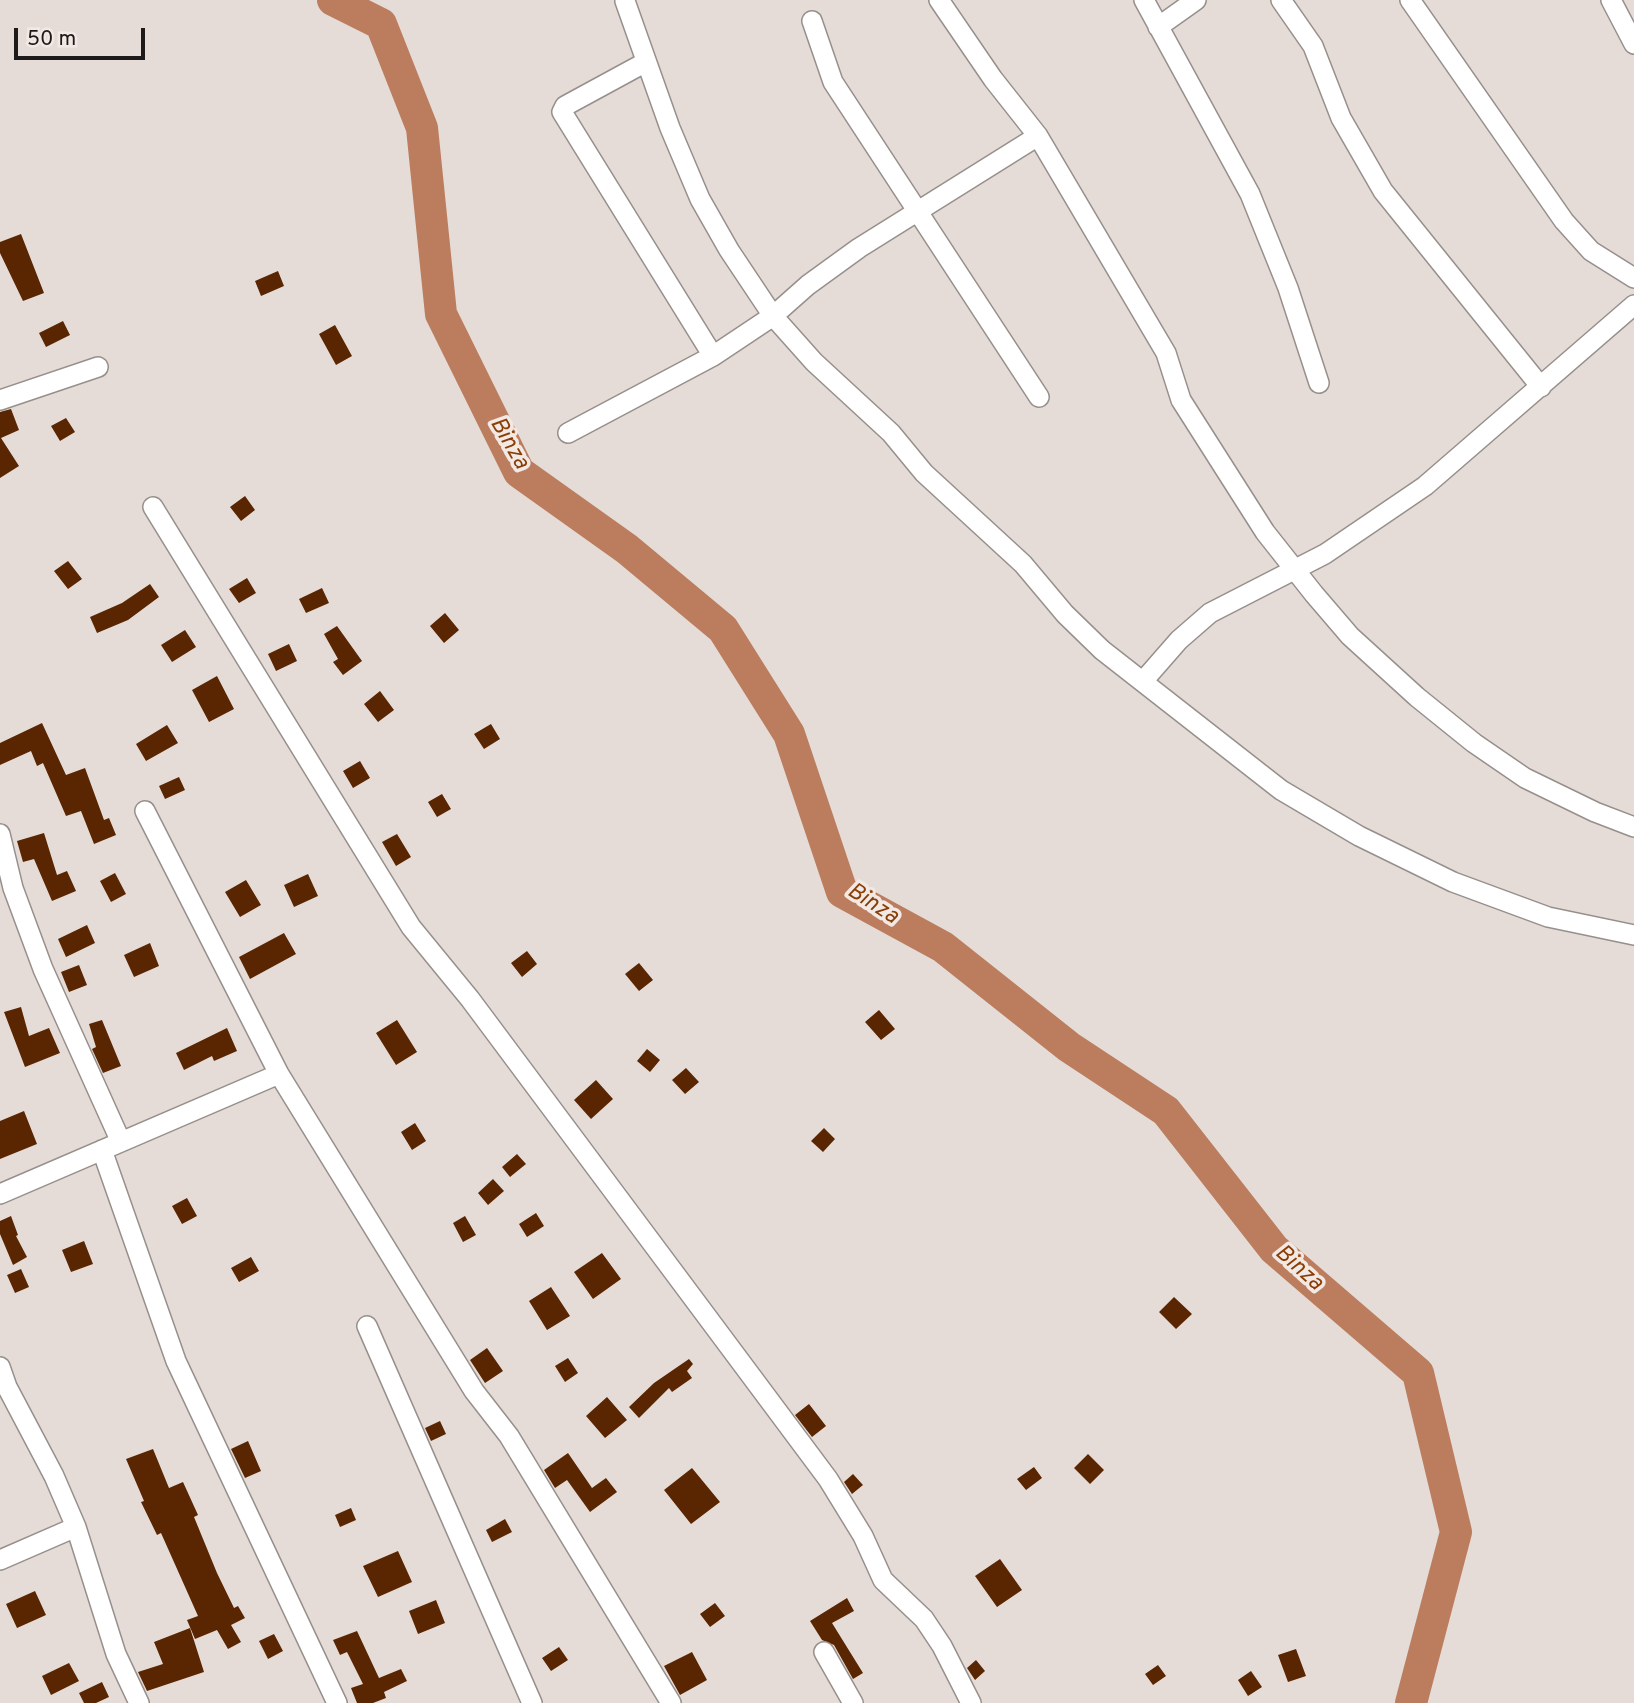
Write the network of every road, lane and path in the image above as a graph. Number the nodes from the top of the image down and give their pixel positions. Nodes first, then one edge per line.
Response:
1 (939, 0) edge
2 (1144, 0) edge
3 (1196, 0) edge
4 (1281, 0) edge
5 (1410, 0) edge
6 (1611, 0) edge
7 (625, 1) edge
8 (812, 21) dead end
9 (1158, 27) junction
10 (1634, 44) edge
11 (646, 62) junction
12 (1038, 136) junction
13 (917, 211) junction
14 (1634, 278) edge
15 (1634, 305) edge
16 (773, 316) junction
17 (713, 356) junction
18 (98, 367) dead end
19 (1319, 383) dead end
20 (1541, 387) junction
21 (1039, 397) dead end
22 (0, 400) edge
23 (568, 433) dead end
24 (153, 507) dead end
25 (1294, 569) junction
26 (1144, 680) junction
27 (145, 811) dead end
28 (1634, 827) edge
29 (0, 834) edge
30 (1634, 935) edge
31 (279, 1074) junction
32 (121, 1142) junction
33 (102, 1150) junction
34 (0, 1194) edge
35 (367, 1326) dead end
36 (0, 1367) edge
37 (76, 1527) junction
38 (0, 1560) edge
39 (824, 1652) dead end
40 (139, 1703) edge
41 (337, 1703) edge
42 (532, 1703) edge
43 (671, 1703) edge
44 (853, 1703) edge
45 (971, 1703) edge

1 - 12 street
2 - 9 street
3 - 9 street
4 - 20 street
5 - 14 street
6 - 10 street
7 - 11 street
8 - 13 street
9 - 19 street
11 - 16 street
11 - 17 street
12 - 13 street
12 - 25 street
13 - 16 street
13 - 21 street
15 - 20 street
16 - 17 street
16 - 26 street
17 - 23 street
18 - 22 street
20 - 25 street
24 - 45 street
25 - 26 street
25 - 28 street
26 - 30 street
27 - 31 street
29 - 32 street
31 - 32 street
31 - 43 street
32 - 33 street
33 - 34 street
33 - 41 street
35 - 42 street
36 - 37 street
37 - 38 street
37 - 40 street
39 - 44 street

